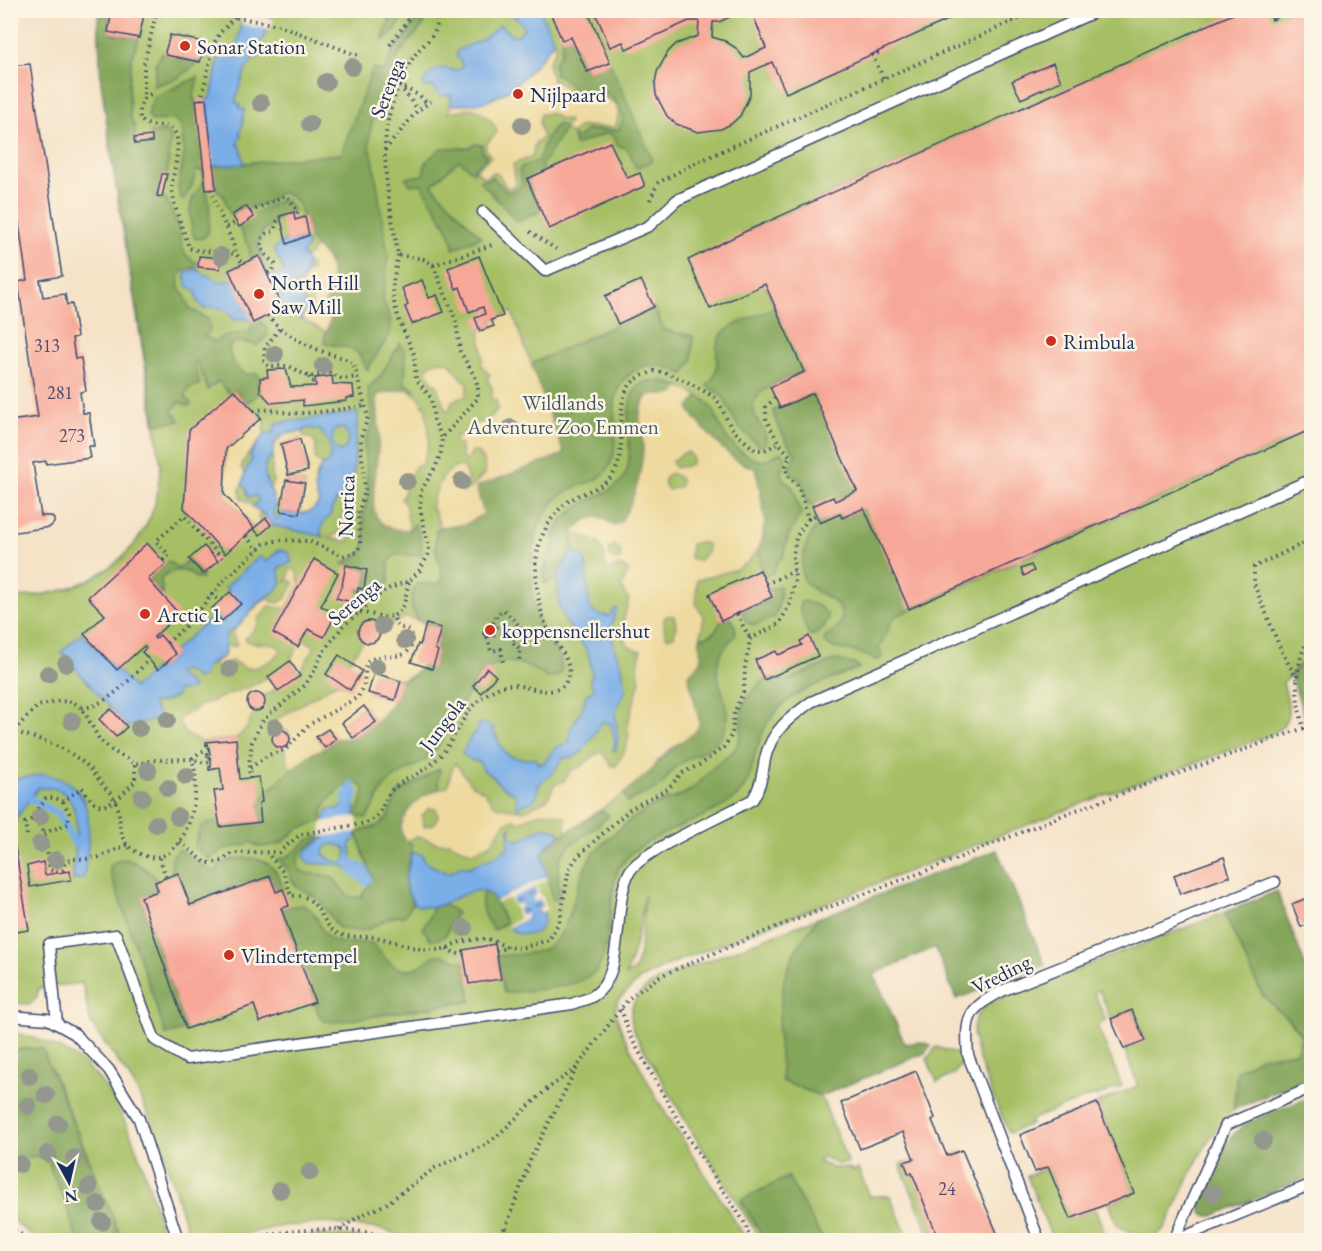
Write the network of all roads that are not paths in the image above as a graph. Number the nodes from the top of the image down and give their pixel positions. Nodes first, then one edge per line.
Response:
1 (1100, 10) edge
2 (483, 212) dead end
3 (1311, 479) edge
4 (1275, 882) dead end
5 (10, 1016) edge
6 (57, 1024) junction
7 (1311, 1087) edge
8 (1311, 1184) edge
9 (178, 1240) edge
10 (1039, 1240) edge
11 (1175, 1240) edge

1 - 2 lane
3 - 6 lane
4 - 10 lane, Vreding
5 - 6 lane
6 - 9 lane
7 - 11 lane
8 - 11 lane

